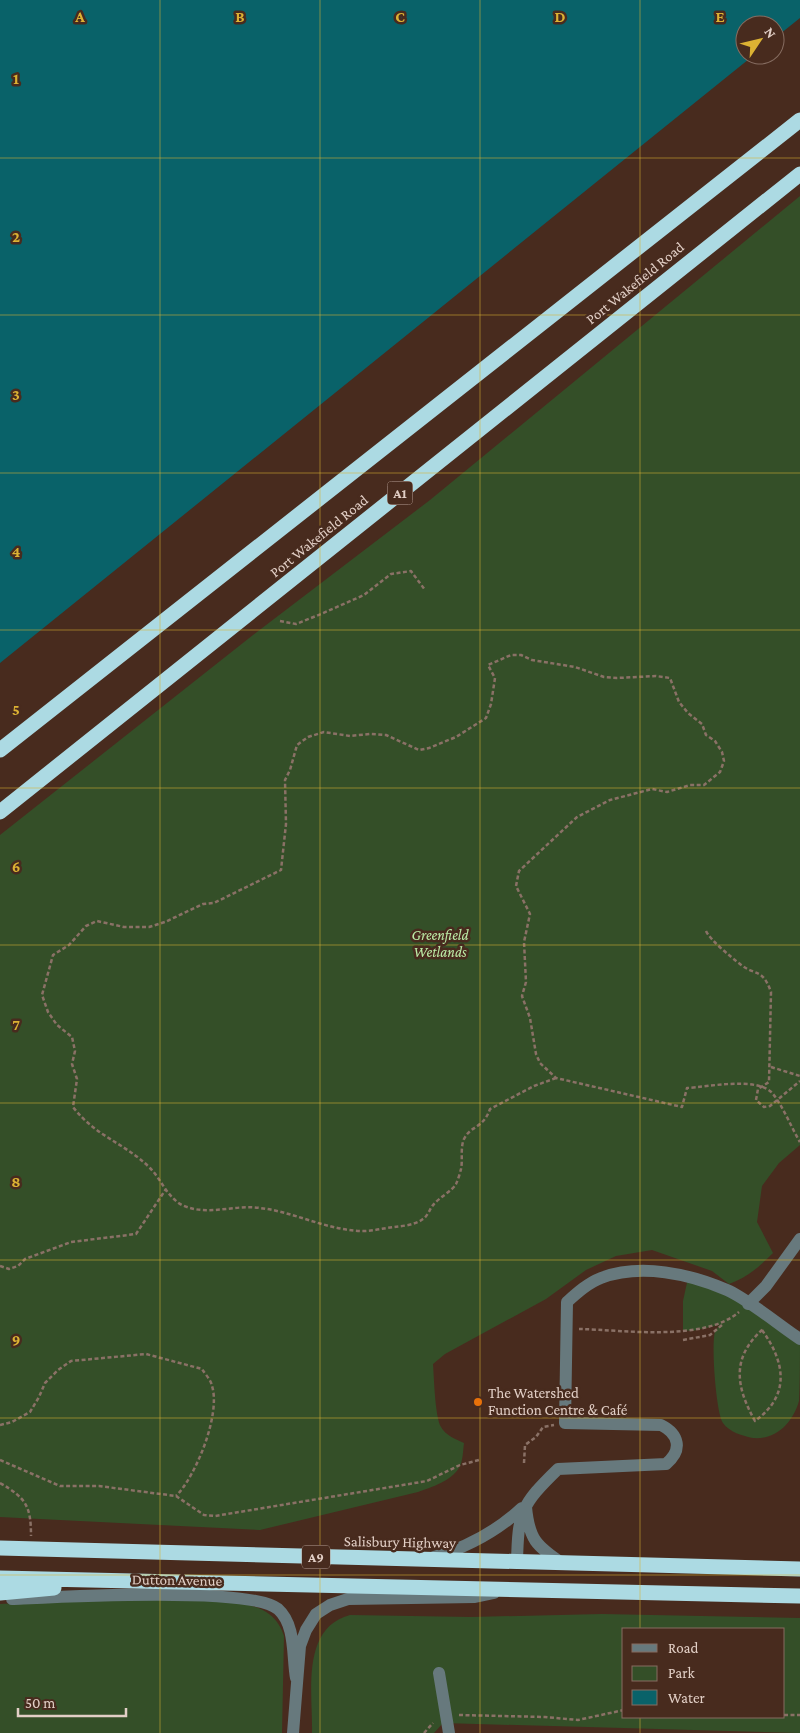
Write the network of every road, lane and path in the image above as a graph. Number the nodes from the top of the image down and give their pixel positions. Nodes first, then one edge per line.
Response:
1 (800, 120) edge
2 (800, 174) edge
3 (425, 590) dead end
4 (280, 621) dead end
5 (0, 750) edge
6 (0, 812) edge
7 (706, 931) dead end
8 (771, 1067) junction
9 (800, 1076) edge
10 (556, 1078) junction
11 (800, 1081) edge
12 (761, 1087) junction
13 (778, 1103) junction
14 (800, 1142) edge
15 (166, 1189) junction
16 (800, 1239) edge
17 (0, 1266) edge
18 (748, 1304) junction
19 (729, 1320) junction
20 (775, 1322) junction
21 (565, 1328) junction
22 (762, 1330) junction
23 (800, 1339) edge
24 (683, 1340) dead end
25 (565, 1423) junction
26 (0, 1425) edge
27 (0, 1460) edge
28 (479, 1460) dead end
29 (524, 1463) dead end
30 (0, 1483) edge
31 (176, 1496) junction
32 (526, 1504) junction
33 (0, 1548) edge
34 (32, 1550) junction
35 (424, 1560) junction
36 (517, 1563) junction
37 (563, 1564) junction
38 (800, 1569) edge
39 (0, 1578) edge
40 (113, 1582) junction
41 (514, 1590) junction
42 (0, 1593) edge
43 (800, 1596) edge
44 (0, 1599) edge
45 (439, 1673) dead end
46 (296, 1678) junction
47 (622, 1710) edge
48 (785, 1715) edge
49 (800, 1715) edge
50 (447, 1716) junction
51 (293, 1733) edge
52 (424, 1733) edge
53 (449, 1733) edge

1 - 5 highway, Port Wakefield Road
2 - 6 highway, Port Wakefield Road / A1
3 - 4 path
7 - 8 path
8 - 9 path
8 - 12 path
10 - 12 path
10 - 15 path
10 - 15 path
11 - 13 path
12 - 13 path
12 - 13 path
13 - 14 path
15 - 17 path
16 - 18 street
18 - 19 path
18 - 20 street
18 - 21 street
19 - 21 path
19 - 24 path
20 - 22 path
20 - 23 street
21 - 25 street
22 - 22 path
25 - 29 path
25 - 32 street
26 - 31 path
27 - 31 path
28 - 31 path
30 - 34 path
32 - 35 street
32 - 36 street
32 - 37 street
33 - 34 highway, Salisbury Highway / A9
34 - 35 highway, Salisbury Highway / A9
35 - 36 highway, Salisbury Highway / A9
36 - 37 highway, Salisbury Highway / A9
36 - 41 highway
37 - 38 highway, Salisbury Highway / A9
39 - 40 highway, A9
40 - 41 highway, A9
40 - 42 highway
41 - 43 highway, A9
41 - 46 street, Dutton Avenue
44 - 46 street, Dutton Avenue
45 - 50 street
46 - 51 street, Dutton Avenue
47 - 50 path
48 - 49 path
50 - 52 path
50 - 53 street

